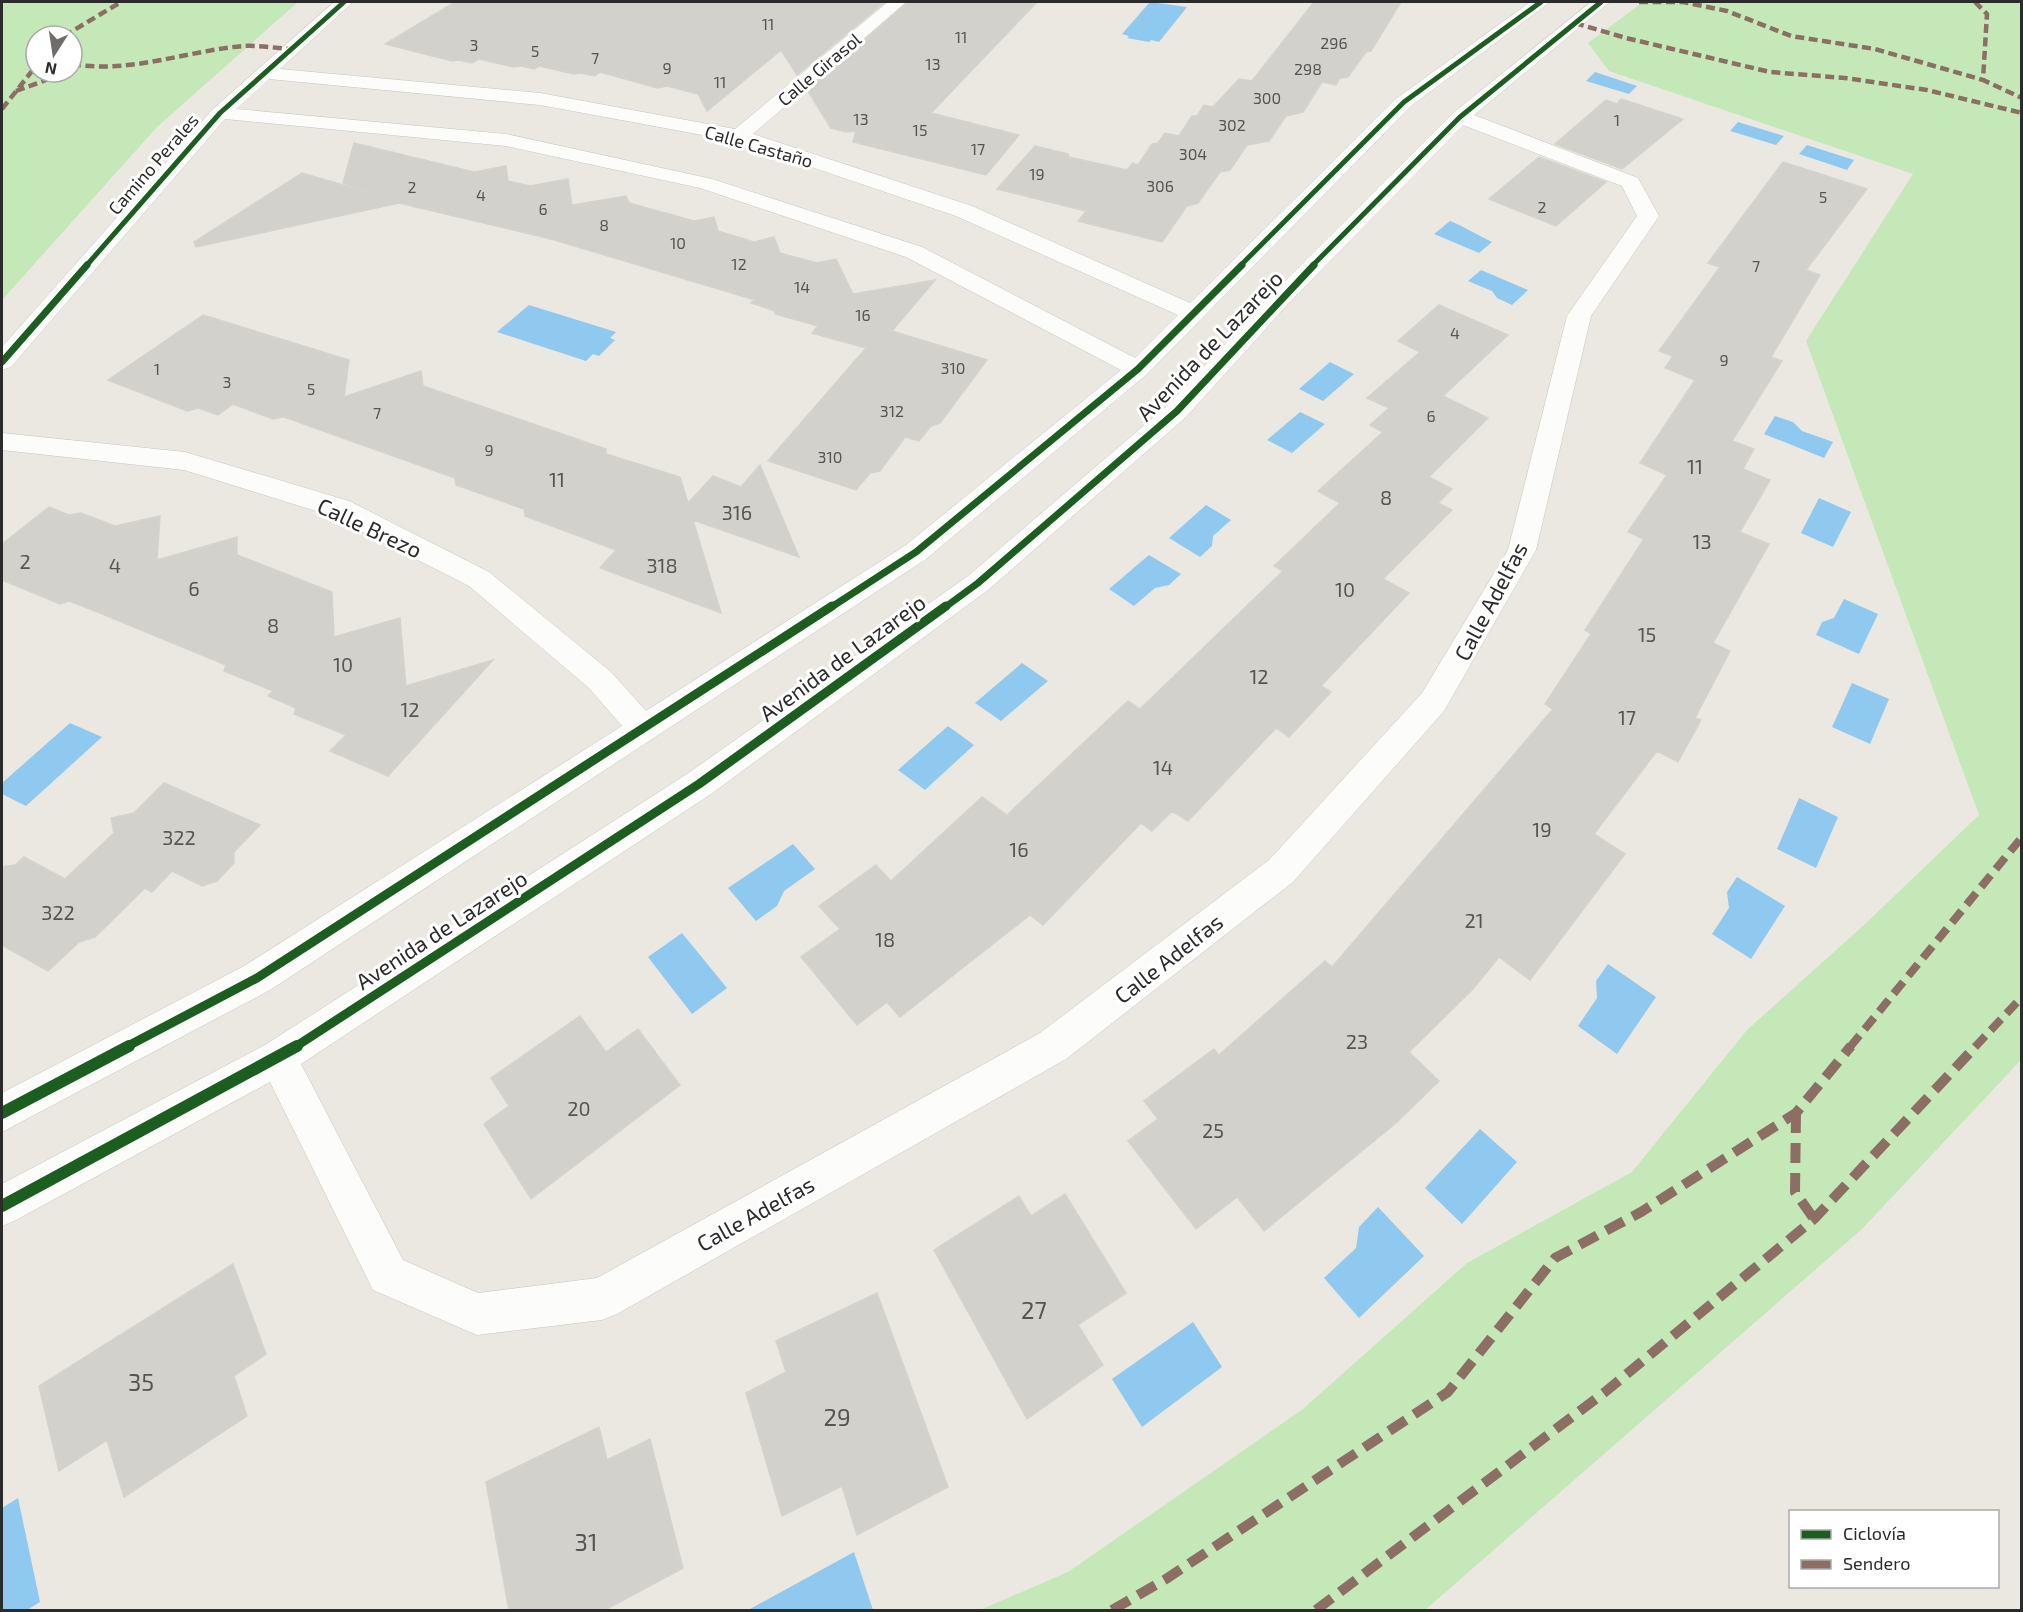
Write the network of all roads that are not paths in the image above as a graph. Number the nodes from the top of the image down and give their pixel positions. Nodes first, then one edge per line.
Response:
1 (344, 2) edge
2 (898, 2) edge
3 (1540, 2) edge
4 (1601, 2) edge
5 (262, 73) junction
6 (220, 113) junction
7 (1460, 117) junction
8 (739, 136) junction
9 (1194, 314) junction
10 (2, 362) edge
11 (1138, 369) junction
12 (2, 441) edge
13 (644, 729) junction
14 (278, 1058) junction
15 (2, 1113) edge
16 (2, 1206) edge

1 - 5 street, Camino Perales
2 - 8 street, Calle Girasol
3 - 9 street, Avenida de Lazarejo
4 - 7 street, Avenida de Lazarejo
5 - 6 street, Camino Perales
5 - 8 street, Calle Castaño
6 - 10 street, Camino Perales
6 - 11 street
7 - 14 street, Avenida de Lazarejo
7 - 14 street, Calle Adelfas
8 - 9 street, Calle Castaño
9 - 11 street, Avenida de Lazarejo
11 - 13 street, Avenida de Lazarejo
12 - 13 street, Calle Brezo
13 - 15 street, Avenida de Lazarejo
14 - 16 street, Avenida de Lazarejo

